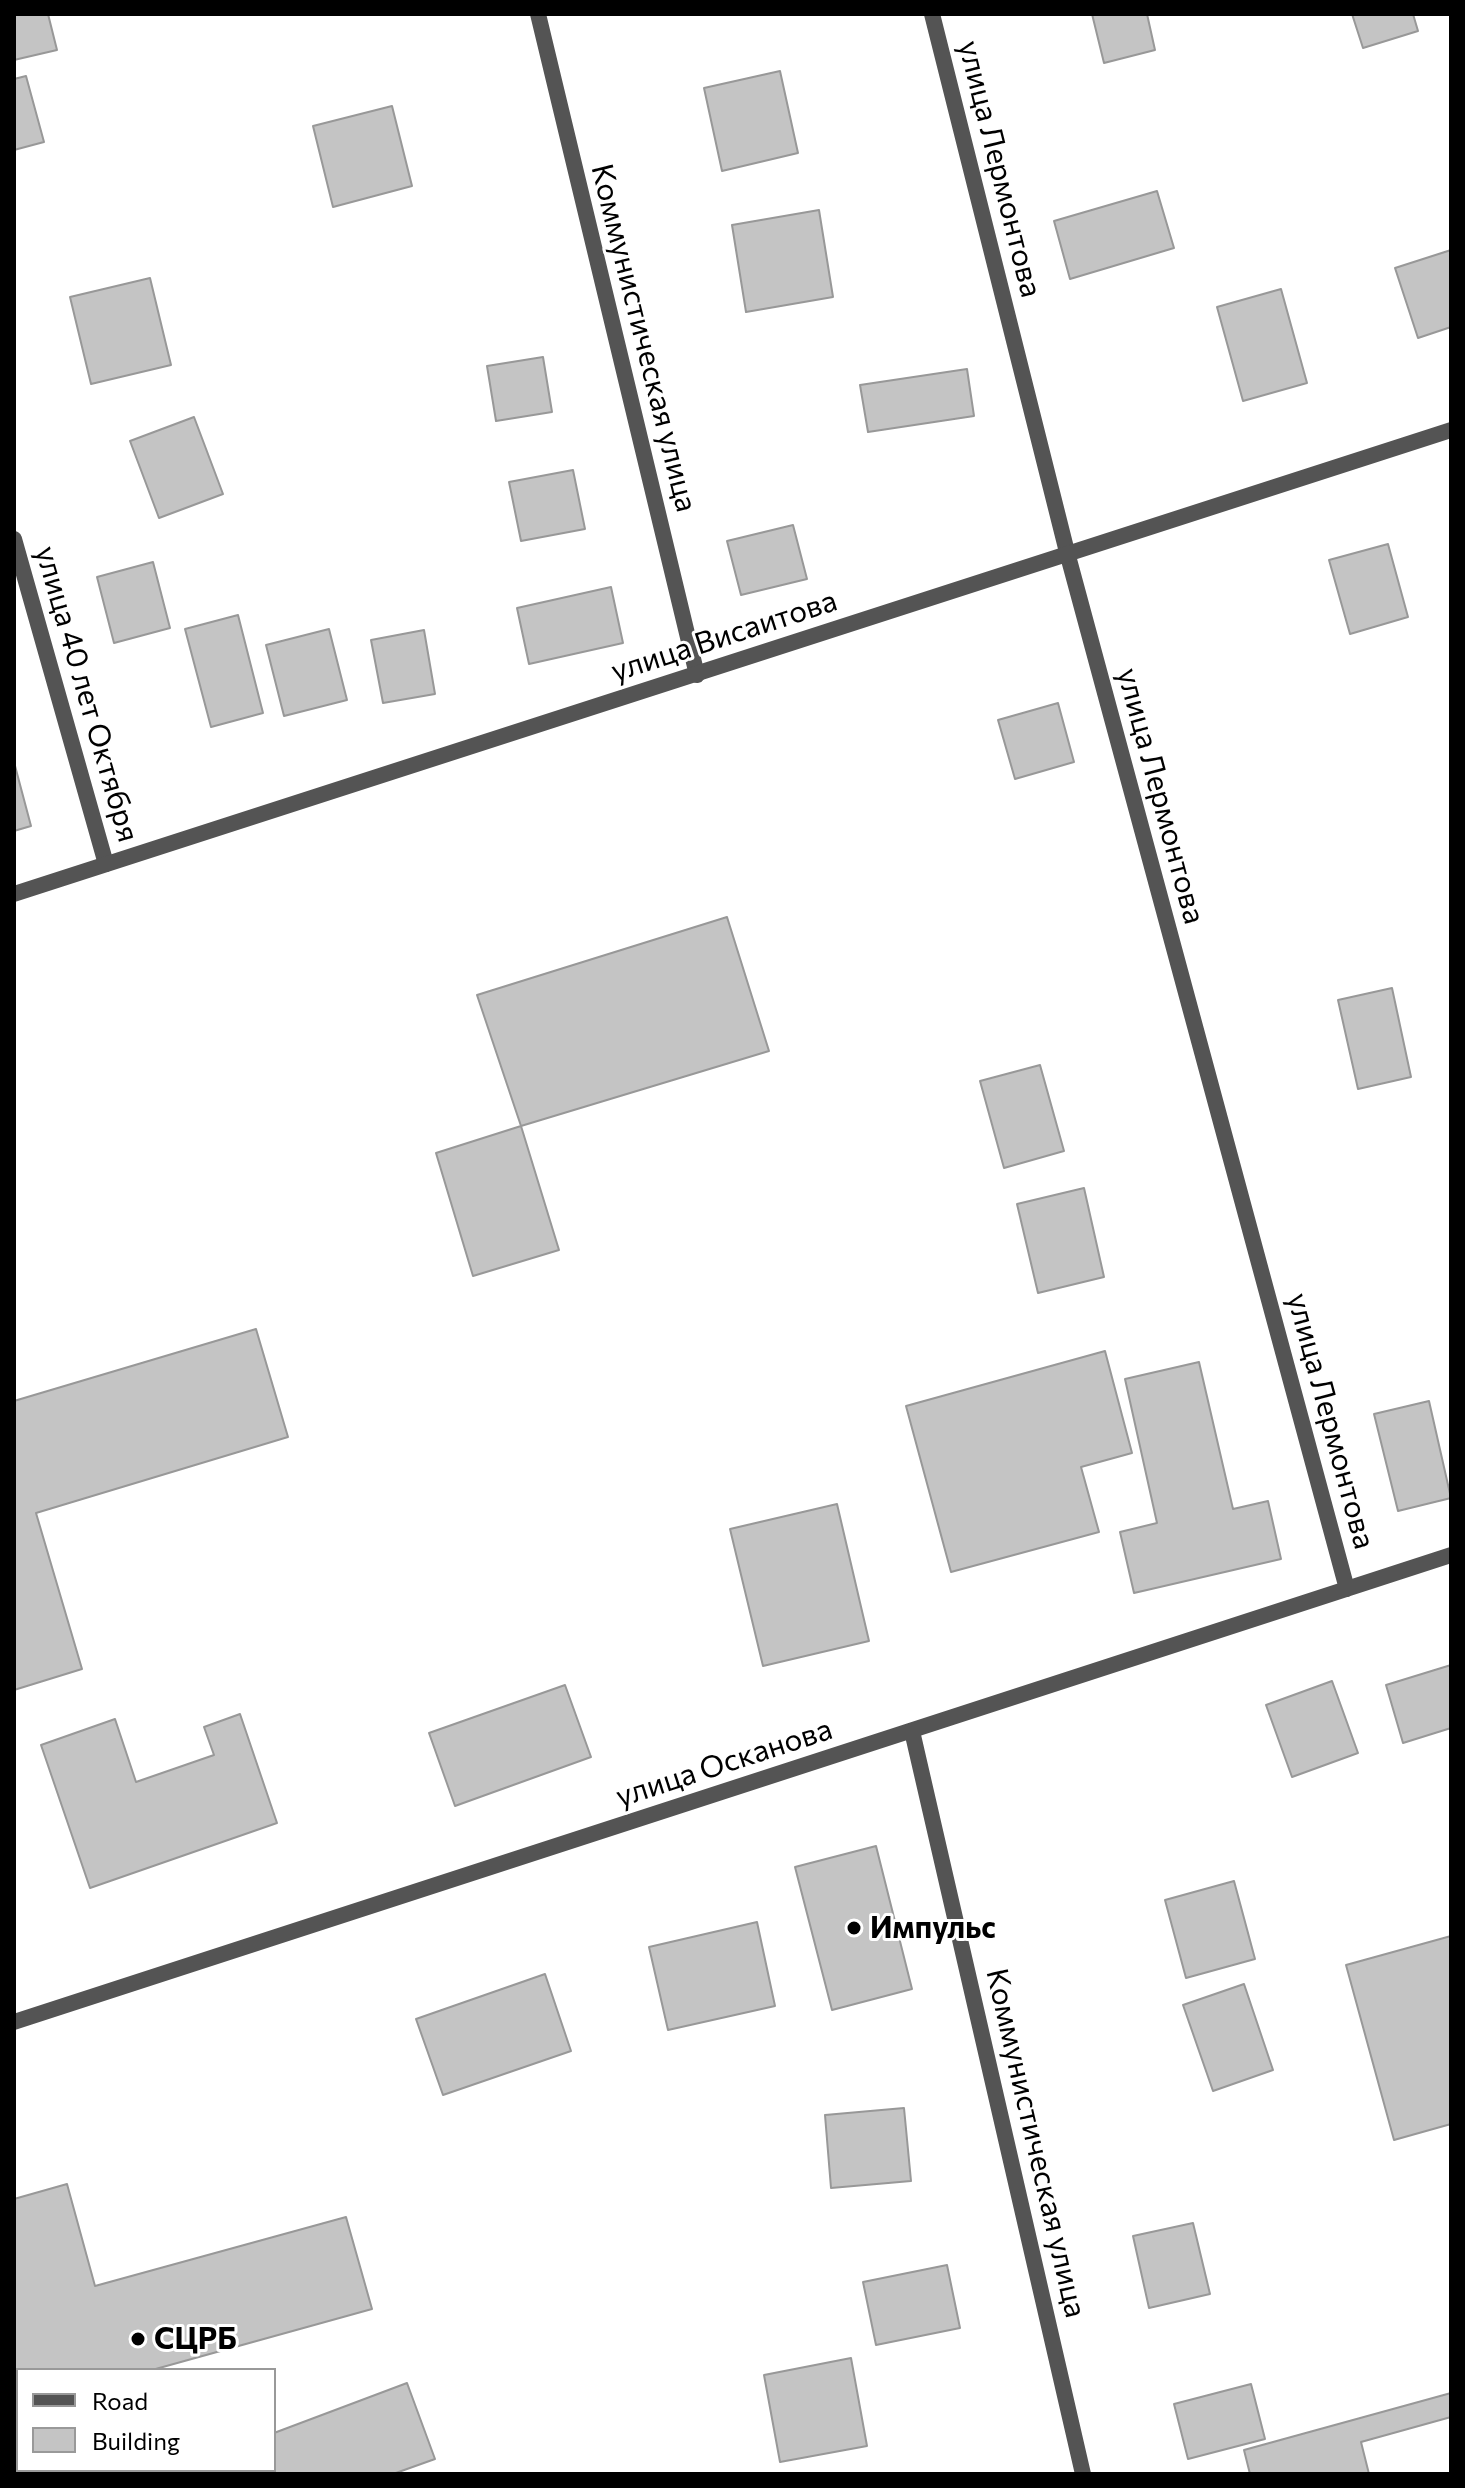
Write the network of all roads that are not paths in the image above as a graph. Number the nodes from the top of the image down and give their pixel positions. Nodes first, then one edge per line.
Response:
1 (538, 14) edge
2 (932, 14) edge
3 (1451, 430) edge
4 (14, 539) edge
5 (1068, 556) junction
6 (697, 675) junction
7 (106, 864) junction
8 (14, 894) edge
9 (1451, 1555) edge
10 (1347, 1589) junction
11 (912, 1731) junction
12 (14, 2022) edge
13 (1083, 2474) edge

1 - 6 street, Коммунистическая улица
2 - 5 street, улица Лермонтова
3 - 5 street, улица Висаитова
4 - 7 street, улица 40 лет Октября
5 - 6 street, улица Висаитова
5 - 10 street, улица Лермонтова
6 - 7 street, улица Висаитова
7 - 8 street, улица Висаитова
9 - 10 street, улица Осканова
10 - 11 street, улица Осканова
11 - 12 street, улица Осканова
11 - 13 street, Коммунистическая улица

